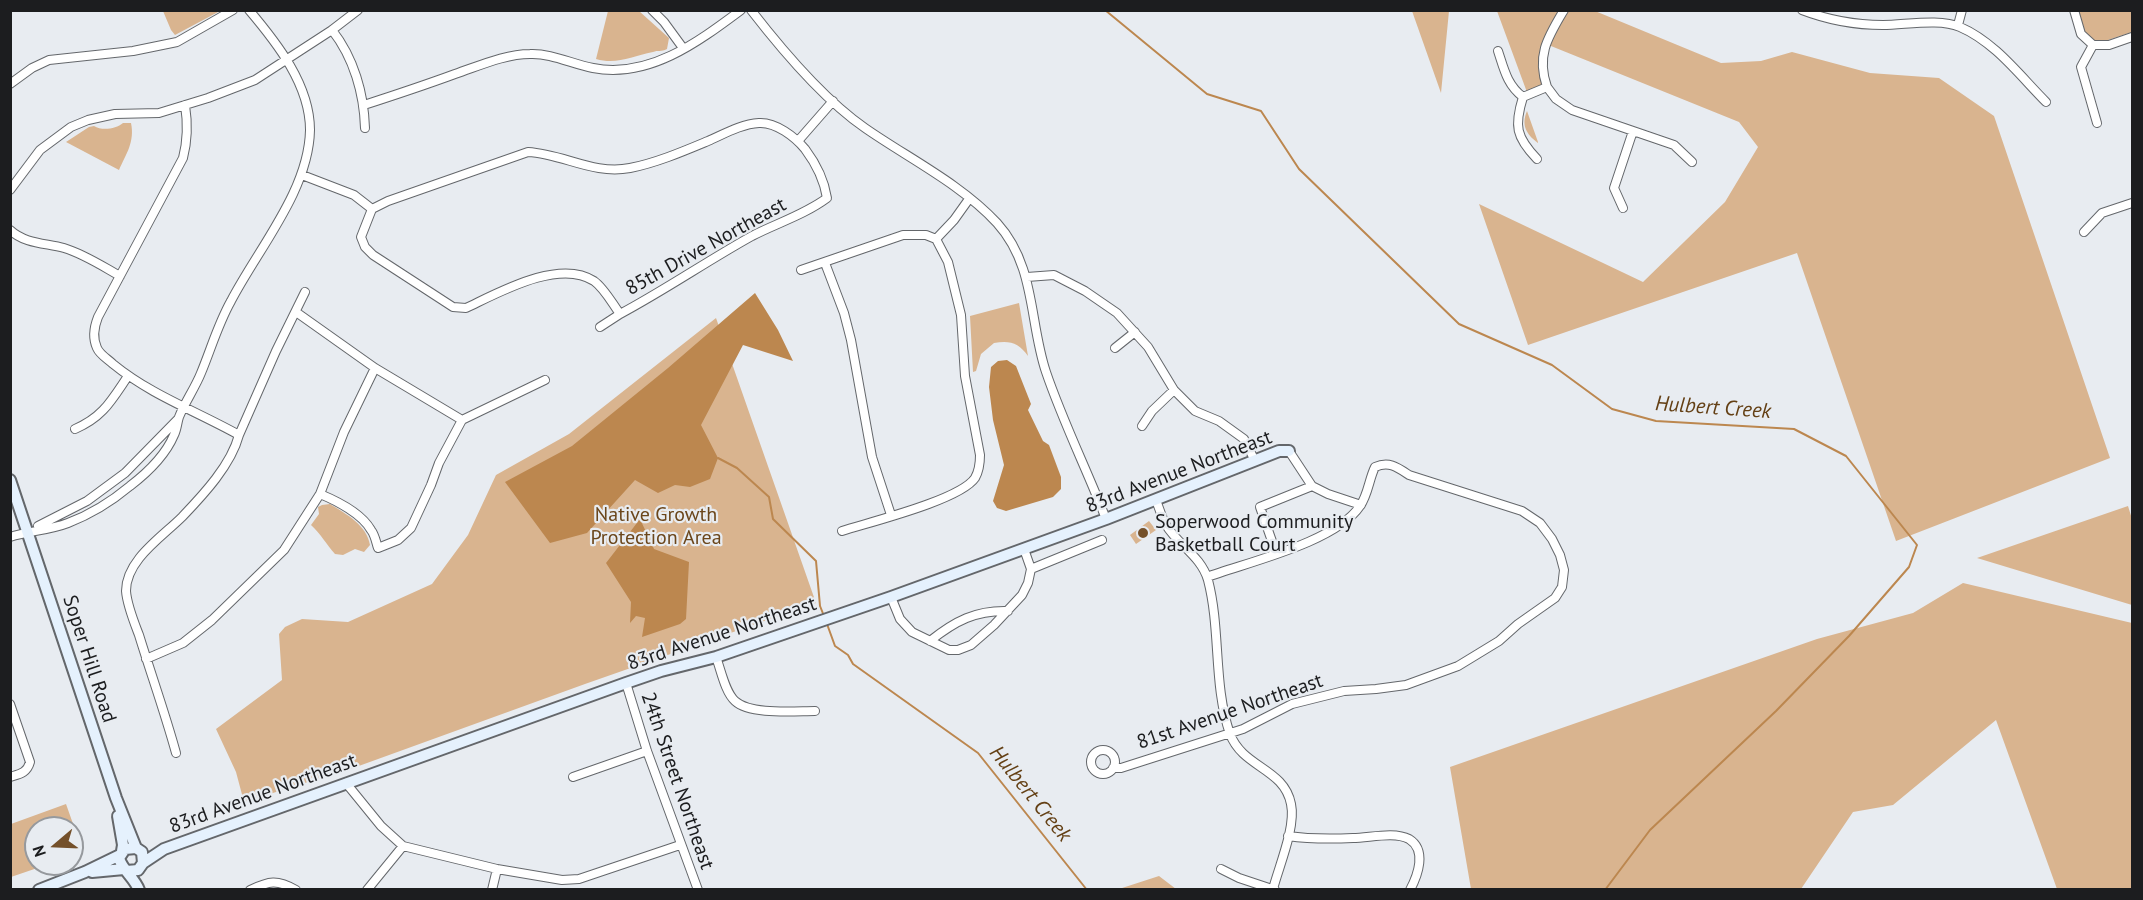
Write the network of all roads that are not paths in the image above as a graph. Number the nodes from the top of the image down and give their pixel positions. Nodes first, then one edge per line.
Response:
1 (233, 10) edge
2 (249, 10) edge
3 (358, 10) edge
4 (652, 10) edge
5 (741, 10) edge
6 (751, 10) edge
7 (1564, 10) edge
8 (1802, 10) edge
9 (1962, 10) edge
10 (2074, 10) edge
11 (1815, 13) edge
12 (1958, 26) junction
13 (332, 30) junction
14 (2132, 38) edge
15 (2093, 45) junction
16 (683, 48) junction
17 (1498, 51) dead end
18 (286, 61) junction
19 (10, 84) edge
20 (1547, 87) junction
21 (1523, 98) junction
22 (833, 100) junction
23 (2046, 102) dead end
24 (185, 105) junction
25 (364, 105) junction
26 (2097, 123) dead end
27 (365, 128) dead end
28 (1633, 131) junction
29 (798, 141) junction
30 (1537, 159) dead end
31 (1692, 162) dead end
32 (302, 175) junction
33 (10, 190) edge
34 (969, 198) junction
35 (2133, 203) edge
36 (1623, 208) dead end
37 (372, 209) junction
38 (10, 230) edge
39 (2084, 232) dead end
40 (936, 239) junction
41 (825, 262) junction
42 (801, 270) dead end
43 (120, 276) junction
44 (1027, 278) junction
45 (305, 292) dead end
46 (296, 312) junction
47 (620, 314) junction
48 (600, 327) dead end
49 (1135, 332) junction
50 (1115, 348) dead end
51 (375, 368) junction
52 (128, 376) junction
53 (545, 381) dead end
54 (1174, 390) junction
55 (184, 407) junction
56 (178, 419) junction
57 (462, 420) junction
58 (1142, 426) dead end
59 (75, 429) dead end
60 (238, 435) junction
61 (1289, 451) joint
62 (1255, 461) junction
63 (10, 480) edge
64 (1312, 486) junction
65 (320, 494) junction
66 (1156, 500) junction
67 (1361, 505) junction
68 (891, 515) junction
69 (1106, 519) junction
70 (842, 531) dead end
71 (28, 532) junction
72 (10, 537) edge
73 (1102, 540) dead end
74 (1024, 549) junction
75 (1273, 554) junction
76 (1031, 569) junction
77 (1207, 577) junction
78 (891, 597) junction
79 (1008, 611) junction
80 (930, 641) junction
81 (716, 657) junction
82 (146, 659) junction
83 (626, 683) junction
84 (10, 704) edge
85 (815, 711) dead end
86 (1230, 733) junction
87 (647, 751) junction
88 (176, 753) dead end
89 (1113, 768) dead end
90 (10, 777) edge
91 (573, 777) dead end
92 (346, 783) junction
93 (116, 798) junction
94 (1288, 836) junction
95 (680, 845) junction
96 (403, 846) junction
97 (138, 849) junction
98 (164, 849) junction
99 (121, 853) junction
100 (142, 865) junction
101 (497, 869) junction
102 (1221, 869) dead end
103 (126, 870) junction
104 (85, 872) junction
105 (1274, 889) edge
106 (39, 890) edge
107 (141, 890) edge
108 (250, 890) edge
109 (296, 890) edge
110 (367, 890) edge
111 (492, 890) edge
112 (698, 890) edge
113 (1410, 890) edge

1 - 19 street
2 - 18 street
3 - 13 street
4 - 16 street
5 - 16 street
6 - 22 street
7 - 20 street
8 - 11 street
9 - 12 street
10 - 15 street
11 - 12 street
12 - 23 street
13 - 18 street
13 - 25 street
14 - 15 street
15 - 26 street
16 - 25 street
17 - 21 street
18 - 24 street
18 - 32 street
20 - 21 street
20 - 28 street
21 - 30 street
22 - 29 street
22 - 34 street
24 - 33 street
24 - 43 street
25 - 27 street
28 - 31 street
28 - 36 street
29 - 37 street, 85th Drive Northeast
29 - 47 street, 85th Drive Northeast
32 - 37 street
32 - 55 street
34 - 40 street
34 - 44 street
35 - 39 street
37 - 47 street, 85th Drive Northeast
38 - 43 street
40 - 41 street
40 - 68 street
41 - 42 street
41 - 68 street
43 - 52 street
44 - 49 street
44 - 69 street
45 - 46 street
46 - 51 street
46 - 60 street
47 - 48 street
49 - 50 street
49 - 54 street
51 - 57 street
51 - 65 street
52 - 55 street
52 - 59 street
53 - 57 street
54 - 58 street
54 - 62 street
55 - 56 street
55 - 60 street
56 - 71 street
56 - 71 street
57 - 65 street
60 - 82 street
61 - 62 street, 83rd Avenue Northeast
61 - 64 street
62 - 66 street, 83rd Avenue Northeast
63 - 71 street, Soper Hill Road
64 - 67 street
64 - 75 street
65 - 82 street
66 - 69 street, 83rd Avenue Northeast
66 - 77 street
67 - 75 street
67 - 86 street, 81st Avenue Northeast
68 - 70 street
69 - 74 street, 83rd Avenue Northeast
71 - 72 street
71 - 93 street, Soper Hill Road
73 - 76 street
74 - 76 street
74 - 78 street, 83rd Avenue Northeast
75 - 77 street
76 - 79 street
77 - 86 street
78 - 80 street
78 - 81 street, 83rd Avenue Northeast
79 - 80 street
79 - 80 street
81 - 83 street, 83rd Avenue Northeast
81 - 85 street
82 - 88 street
83 - 87 street, 24th Street Northeast
83 - 92 street, 83rd Avenue Northeast
84 - 90 street
86 - 89 street, 81st Avenue Northeast
86 - 94 street
87 - 91 street
87 - 95 street, 24th Street Northeast
92 - 96 street
92 - 98 street, 83rd Avenue Northeast
93 - 97 street, Soper Hill Road
93 - 99 street, Soper Hill Road
94 - 105 street
94 - 113 street
95 - 101 street
95 - 112 street, 24th Street Northeast
96 - 101 street
96 - 110 street
97 - 98 street, 83rd Avenue Northeast
97 - 99 street
97 - 100 street
98 - 100 street, 83rd Avenue Northeast
99 - 103 street
99 - 104 street
100 - 103 street
100 - 107 street
101 - 111 street
102 - 105 street
103 - 104 street
103 - 107 street
104 - 106 street
108 - 109 street

